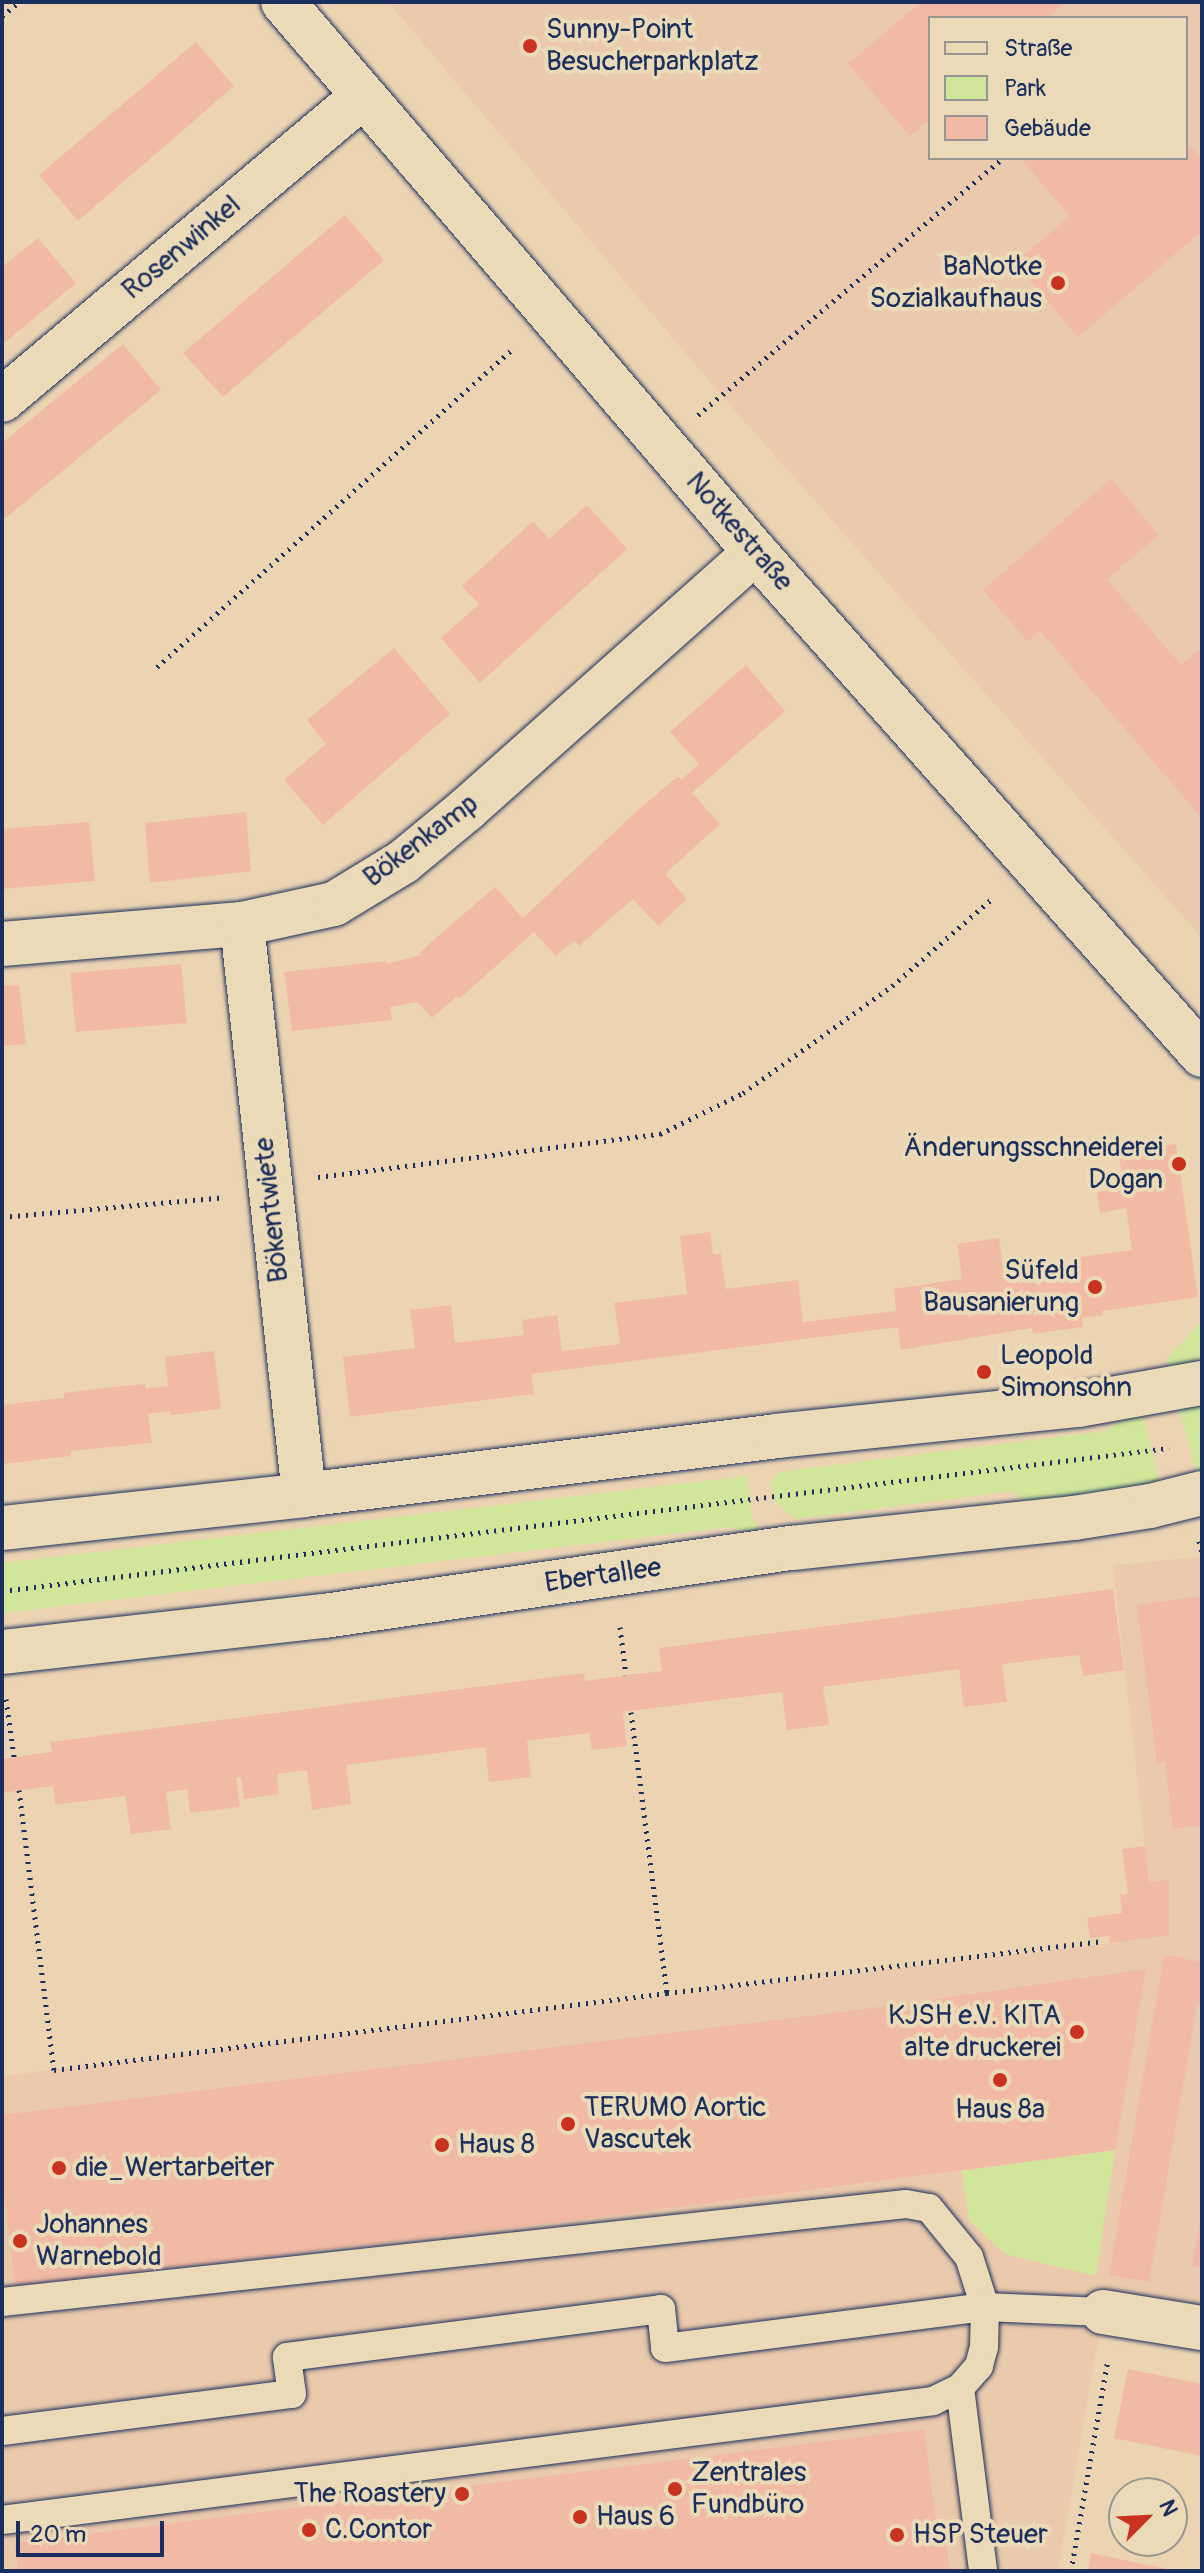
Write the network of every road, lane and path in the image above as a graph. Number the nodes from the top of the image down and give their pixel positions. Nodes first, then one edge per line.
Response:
1 (19, 2) edge
2 (283, 2) edge
3 (2, 16) edge
4 (362, 97) junction
5 (1001, 160) edge
6 (515, 347) dead end
7 (2, 400) edge
8 (664, 445) junction
9 (755, 552) junction
10 (157, 667) dead end
11 (994, 897) dead end
12 (242, 924) junction
13 (2, 944) edge
14 (1202, 1055) edge
15 (305, 1178) dead end
16 (227, 1196) dead end
17 (2, 1217) edge
18 (1202, 1383) edge
19 (1166, 1435) dead end
20 (1169, 1448) junction
21 (1172, 1460) dead end
22 (1202, 1493) edge
23 (304, 1495) junction
24 (2, 1528) edge
25 (2, 1591) edge
26 (620, 1627) dead end
27 (2, 1652) edge
28 (626, 1675) dead end
29 (6, 1696) dead end
30 (631, 1712) dead end
31 (14, 1757) dead end
32 (19, 1790) dead end
33 (1101, 1941) dead end
34 (667, 1993) junction
35 (2, 2302) edge
36 (985, 2307) junction
37 (1109, 2313) junction
38 (1202, 2328) edge
39 (960, 2388) junction
40 (2, 2431) edge
41 (2, 2520) edge
42 (983, 2571) edge
43 (1071, 2571) edge

1 - 3 path
2 - 4 street, Notkestraße
4 - 7 street, Rosenwinkel
4 - 8 street, Notkestraße
5 - 8 path
6 - 10 path
8 - 9 street, Notkestraße
9 - 12 street, Bökenkamp
9 - 14 street, Notkestraße
11 - 15 path
12 - 13 street, Bökenkamp
12 - 23 street, Bökentwiete
16 - 17 path
18 - 23 street
19 - 20 path
20 - 21 path
20 - 25 path
22 - 27 street, Ebertallee
23 - 24 street
26 - 28 path
29 - 31 path
30 - 34 path
32 - 34 path
33 - 34 path
35 - 36 lane
36 - 37 lane
36 - 39 lane
36 - 40 lane
37 - 38 street
37 - 43 path
39 - 41 lane
39 - 42 lane

